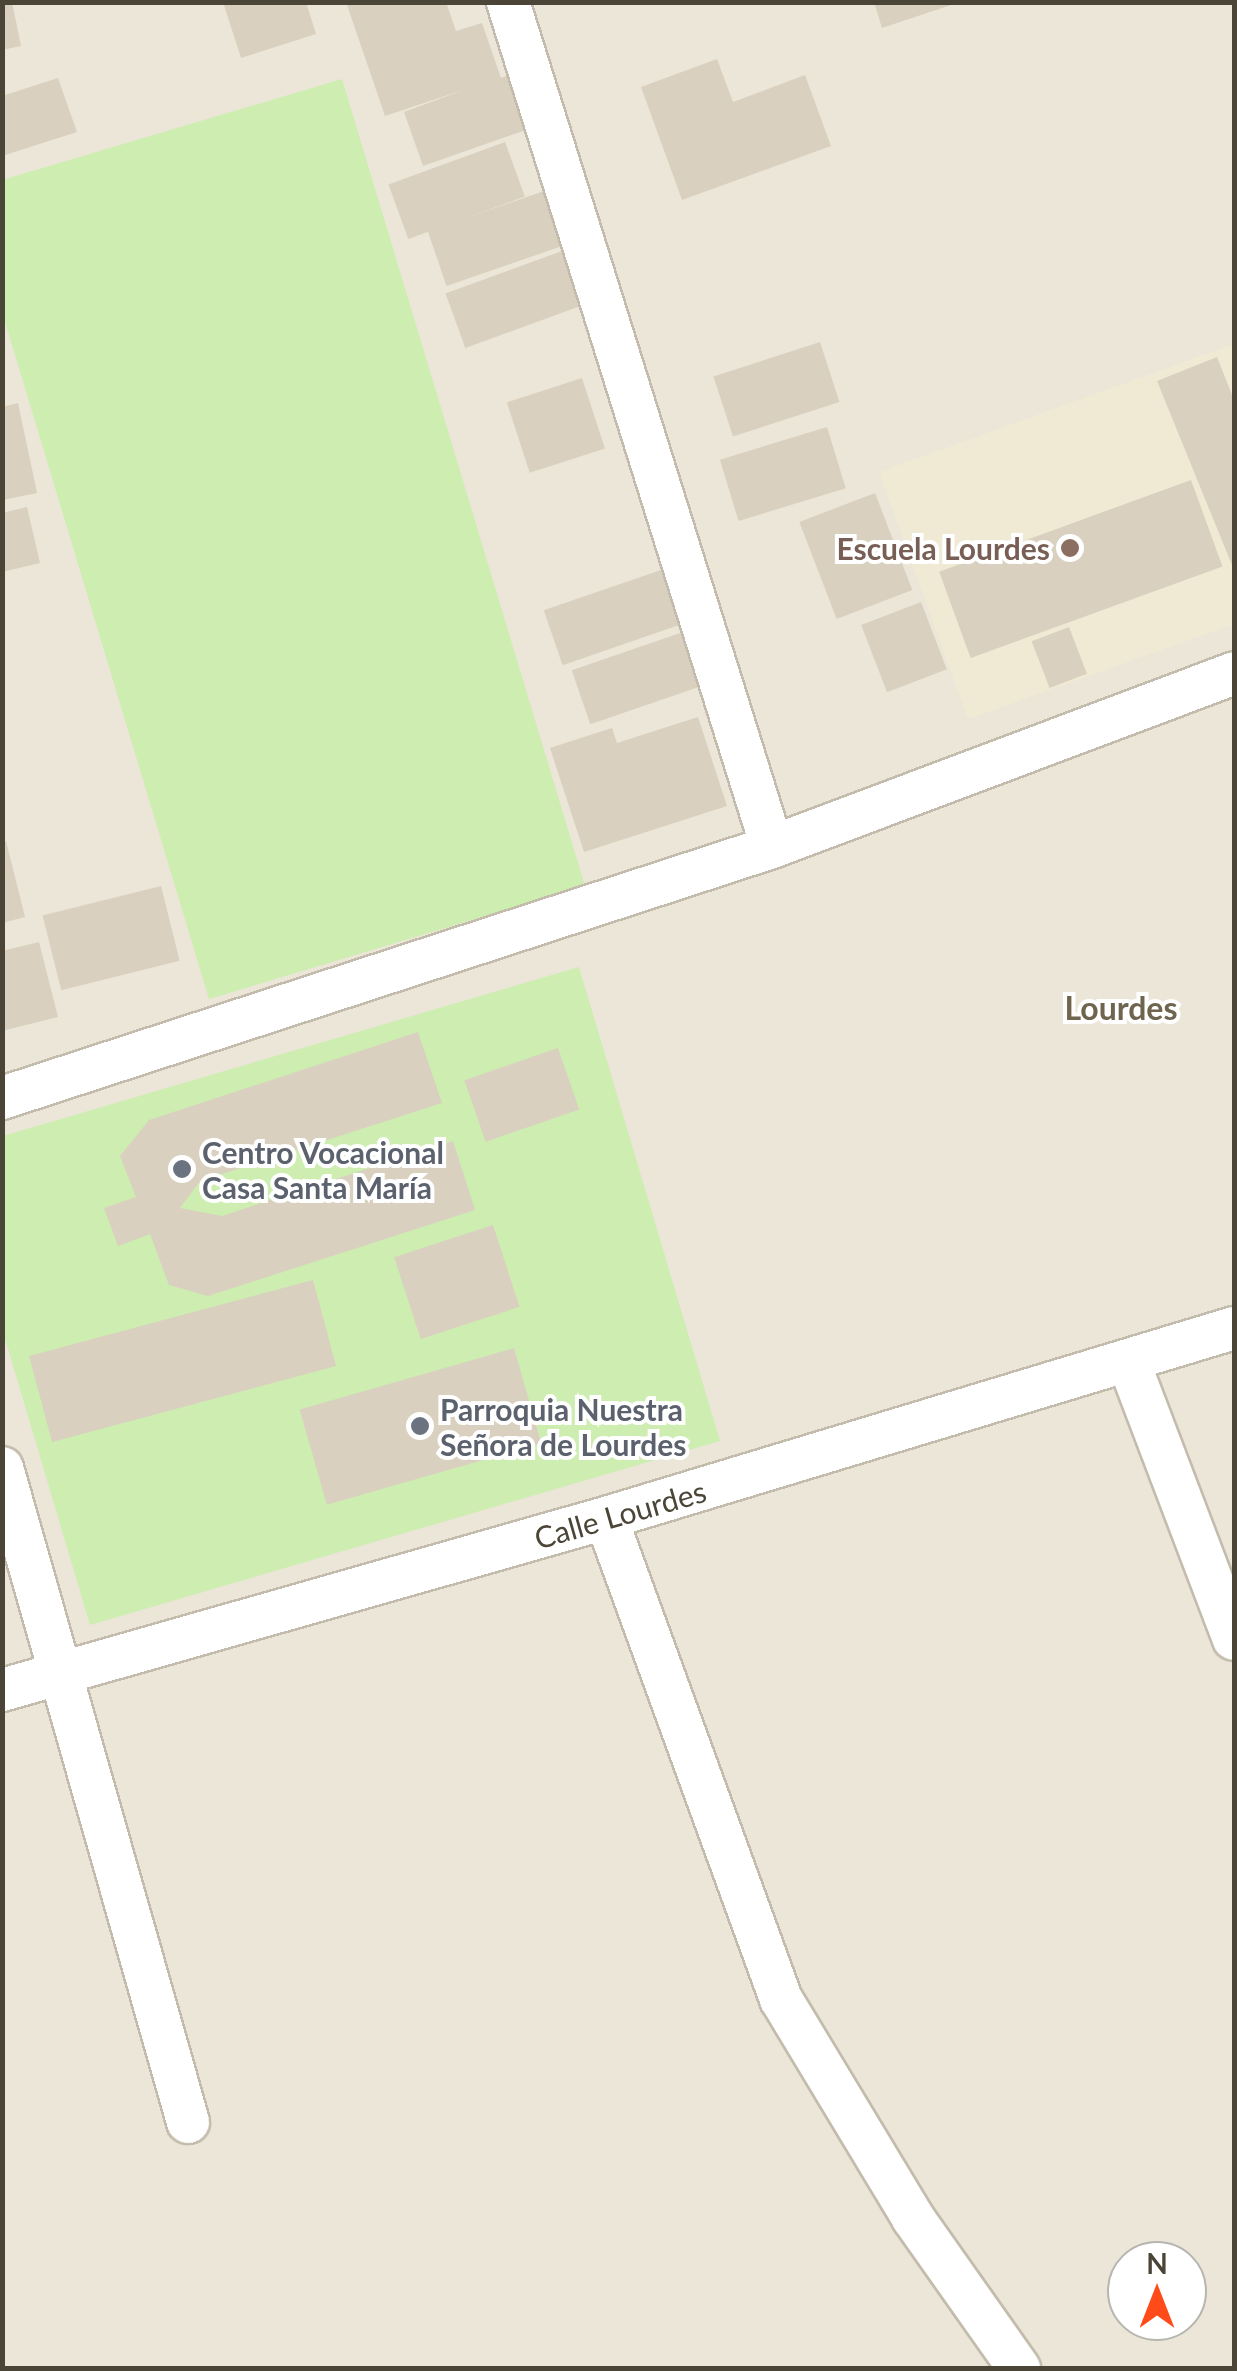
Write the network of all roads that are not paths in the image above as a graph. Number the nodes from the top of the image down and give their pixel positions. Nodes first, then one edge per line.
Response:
1 (508, 2) edge
2 (1234, 674) edge
3 (772, 846) junction
4 (2, 1098) edge
5 (1234, 1328) edge
6 (1130, 1363) junction
7 (2, 1468) edge
8 (606, 1518) junction
9 (1234, 1639) edge
10 (62, 1674) junction
11 (2, 1690) edge
12 (188, 2122) dead end
13 (1018, 2368) edge

1 - 3 street
2 - 3 street
3 - 4 street
5 - 6 street, Calle Lourdes
6 - 8 street, Calle Lourdes
6 - 9 street
7 - 10 street
8 - 10 street, Calle Lourdes
8 - 13 street
10 - 11 street, Calle Lourdes
10 - 12 street

